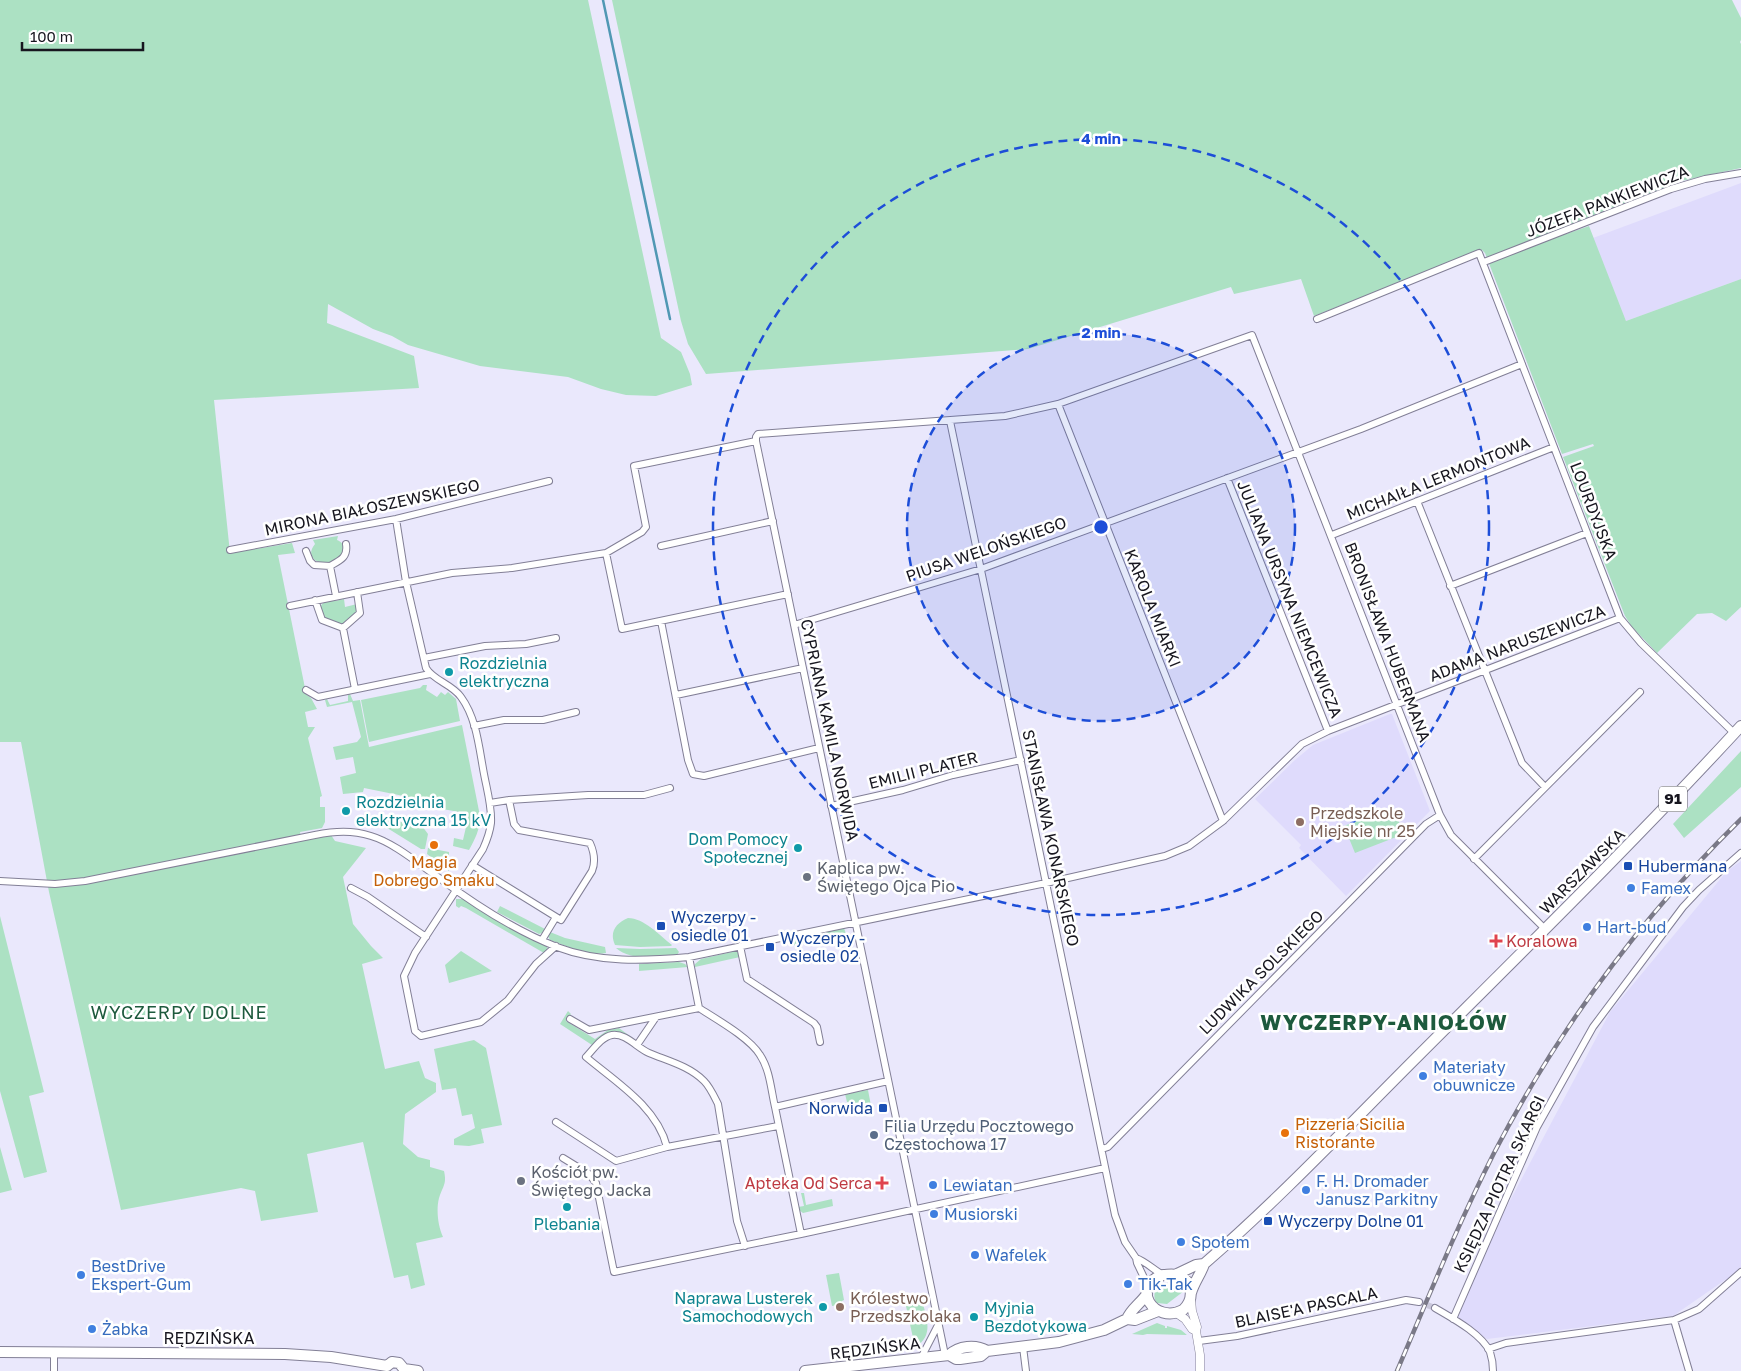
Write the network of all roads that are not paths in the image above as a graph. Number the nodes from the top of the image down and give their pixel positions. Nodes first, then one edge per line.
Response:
1 (1741, 173) edge
2 (1484, 262) junction
3 (1317, 319) dead end
4 (1522, 364) junction
5 (1058, 404) junction
6 (950, 421) junction
7 (756, 438) junction
8 (1554, 447) junction
9 (1298, 452) junction
10 (1227, 478) junction
11 (549, 481) dead end
12 (1417, 502) junction
13 (396, 519) junction
14 (773, 521) junction
15 (1104, 523) junction
16 (1588, 532) junction
17 (1332, 536) junction
18 (346, 544) dead end
19 (661, 546) dead end
20 (230, 550) dead end
21 (306, 551) dead end
22 (606, 553) junction
23 (330, 566) junction
24 (981, 569) junction
25 (406, 582) junction
26 (1450, 586) junction
27 (357, 592) junction
28 (788, 594) junction
29 (336, 596) junction
30 (315, 600) junction
31 (290, 606) dead end
32 (1620, 618) junction
33 (661, 621) junction
34 (794, 625) junction
35 (343, 628) junction
36 (556, 638) dead end
37 (424, 658) junction
38 (803, 668) junction
39 (1483, 670) junction
40 (430, 674) junction
41 (306, 690) dead end
42 (355, 690) junction
43 (1640, 692) dead end
44 (676, 695) junction
45 (1396, 705) junction
46 (576, 712) dead end
47 (474, 726) junction
48 (1738, 730) edge
49 (1328, 731) junction
50 (819, 748) junction
51 (1021, 760) junction
52 (1545, 787) junction
53 (670, 788) dead end
54 (509, 800) junction
55 (490, 803) junction
56 (831, 806) junction
57 (1440, 815) junction
58 (1223, 821) junction
59 (1741, 853) edge
60 (1474, 859) junction
61 (472, 866) junction
62 (0, 881) edge
63 (1046, 883) junction
64 (351, 888) dead end
65 (456, 890) junction
66 (556, 917) junction
67 (855, 921) junction
68 (1545, 929) junction
69 (426, 937) junction
70 (542, 940) junction
71 (556, 946) junction
72 (740, 946) junction
73 (689, 957) junction
74 (699, 1008) junction
75 (656, 1017) junction
76 (570, 1020) dead end
77 (820, 1042) dead end
78 (638, 1045) junction
79 (888, 1081) junction
80 (775, 1107) junction
81 (556, 1122) dead end
82 (778, 1126) junction
83 (724, 1136) junction
84 (667, 1147) junction
85 (1102, 1149) junction
86 (562, 1158) dead end
87 (1105, 1168) junction
88 (915, 1209) junction
89 (801, 1234) junction
90 (745, 1246) junction
91 (1136, 1258) junction
92 (1204, 1264) junction
93 (1741, 1272) edge
94 (1175, 1274) junction
95 (1162, 1275) junction
96 (1148, 1290) junction
97 (1191, 1296) junction
98 (1419, 1302) tunnel mouth
99 (1435, 1308) tunnel mouth
100 (1158, 1311) junction
101 (1175, 1312) junction
102 (1127, 1319) junction
103 (1453, 1319) junction
104 (1674, 1320) junction
105 (938, 1325) junction
106 (1196, 1331) junction
107 (1199, 1341) junction
108 (1023, 1347) junction
109 (1488, 1349) junction
110 (0, 1352) edge
111 (54, 1352) junction
112 (947, 1355) junction
113 (921, 1358) junction
114 (389, 1369) edge
115 (402, 1370) edge
116 (54, 1371) edge
117 (418, 1371) edge
118 (805, 1371) edge
119 (1026, 1371) edge
120 (1200, 1371) edge
121 (1493, 1371) edge
122 (1689, 1371) edge

1 - 2 street, JÓZEFA PANKIEWICZA
2 - 3 street
2 - 4 street, LOURDYJSKA
4 - 8 street, LOURDYJSKA
4 - 9 street, PIUSA WELOŃSKIEGO
5 - 6 street
5 - 9 street, BRONISŁAWA HUBERMANA
5 - 15 street, KAROLA MIARKI
6 - 7 street
6 - 24 street, STANISŁAWA KONARSKIEGO
7 - 14 street, CYPRIANA KAMILA NORWIDA
7 - 22 street
8 - 12 street, MICHAIŁA LERMONTOWA
8 - 16 street, LOURDYJSKA
9 - 10 street, PIUSA WELOŃSKIEGO
9 - 17 street, BRONISŁAWA HUBERMANA
10 - 15 street, PIUSA WELOŃSKIEGO
10 - 49 street, JULIANA URSYNA NIEMCEWICZA
11 - 13 street, MIRONA BIAŁOSZEWSKIEGO
12 - 17 street, MICHAIŁA LERMONTOWA
12 - 26 street
13 - 20 street, MIRONA BIAŁOSZEWSKIEGO
13 - 25 street
14 - 19 street
14 - 28 street, CYPRIANA KAMILA NORWIDA
15 - 24 street, PIUSA WELOŃSKIEGO
15 - 58 street, KAROLA MIARKI
16 - 26 street
16 - 32 street, LOURDYJSKA
17 - 45 street, BRONISŁAWA HUBERMANA
18 - 23 street
21 - 23 street
22 - 25 street
22 - 33 street
23 - 29 street
24 - 34 street, PIUSA WELOŃSKIEGO
24 - 51 street, STANISŁAWA KONARSKIEGO
25 - 27 street
25 - 37 street
26 - 39 street
27 - 29 street
27 - 35 street
28 - 33 street
28 - 34 street, CYPRIANA KAMILA NORWIDA
29 - 30 street
30 - 31 street
30 - 35 street
32 - 39 street, ADAMA NARUSZEWICZA
32 - 48 street, LOURDYJSKA
33 - 44 street
34 - 38 street, CYPRIANA KAMILA NORWIDA
35 - 42 street
36 - 37 street
37 - 40 street
38 - 44 street
38 - 50 street, CYPRIANA KAMILA NORWIDA
39 - 45 street, ADAMA NARUSZEWICZA
39 - 52 street
40 - 42 street
40 - 47 street
41 - 42 street
43 - 52 street
44 - 50 street
45 - 49 street, ADAMA NARUSZEWICZA
45 - 57 street, BRONISŁAWA HUBERMANA
46 - 47 street
47 - 55 street
48 - 68 main road, WARSZAWSKA / 91
49 - 58 street, ADAMA NARUSZEWICZA
50 - 56 street, CYPRIANA KAMILA NORWIDA
51 - 56 street, EMILII PLATER
51 - 63 street, STANISŁAWA KONARSKIEGO
52 - 60 street
53 - 54 street
54 - 55 street
54 - 66 street
55 - 61 street
56 - 67 street, CYPRIANA KAMILA NORWIDA
57 - 60 street, BRONISŁAWA HUBERMANA
57 - 85 street, LUDWIKA SOLSKIEGO
58 - 63 street, ADAMA NARUSZEWICZA
59 - 103 street, KSIĘDZA PIOTRA SKARGI
60 - 68 street, BRONISŁAWA HUBERMANA
61 - 65 street
61 - 66 street
62 - 65 street, ADAMA NARUSZEWICZA
63 - 67 street, ADAMA NARUSZEWICZA
63 - 85 street, STANISŁAWA KONARSKIEGO
64 - 69 street
65 - 69 street
65 - 70 street, ADAMA NARUSZEWICZA
66 - 70 street
67 - 72 street, ADAMA NARUSZEWICZA
67 - 79 street, CYPRIANA KAMILA NORWIDA
68 - 92 main road, WARSZAWSKA / 91
69 - 71 street
70 - 71 street, ADAMA NARUSZEWICZA
71 - 73 street, ADAMA NARUSZEWICZA
72 - 73 street, ADAMA NARUSZEWICZA
72 - 77 street
73 - 74 street
74 - 75 street
74 - 80 street
75 - 76 street
75 - 78 street
78 - 83 street
78 - 84 street
79 - 80 street
79 - 88 street, CYPRIANA KAMILA NORWIDA
80 - 82 street
81 - 84 street
82 - 83 street
82 - 89 street
83 - 84 street
83 - 90 street
85 - 87 street, STANISŁAWA KONARSKIEGO
86 - 90 street
87 - 88 street
87 - 91 street, STANISŁAWA KONARSKIEGO
88 - 89 street
88 - 105 street, CYPRIANA KAMILA NORWIDA
89 - 90 street
91 - 95 street, STANISŁAWA KONARSKIEGO
91 - 96 street, STANISŁAWA KONARSKIEGO
92 - 94 main road, WARSZAWSKA / 91
92 - 97 main road, WARSZAWSKA / 91
93 - 104 street
94 - 95 main road, 91
94 - 97 main road
95 - 96 main road
96 - 100 main road
96 - 102 main road
97 - 101 main road, 91
97 - 106 street
98 - 107 street, BLAISE'A PASCALA
99 - 103 street
100 - 101 main road
100 - 102 main road
101 - 106 street
102 - 108 main road
103 - 109 street
104 - 109 street
104 - 122 street
105 - 112 street, CYPRIANA KAMILA NORWIDA
105 - 113 street
106 - 107 street
107 - 120 street
108 - 112 main road
108 - 119 street
109 - 121 street
110 - 111 main road, RĘDZIŃSKA
111 - 114 main road, RĘDZIŃSKA
111 - 116 street
112 - 113 main road, RĘDZIŃSKA
113 - 118 main road, RĘDZIŃSKA
114 - 115 main road
115 - 117 main road

